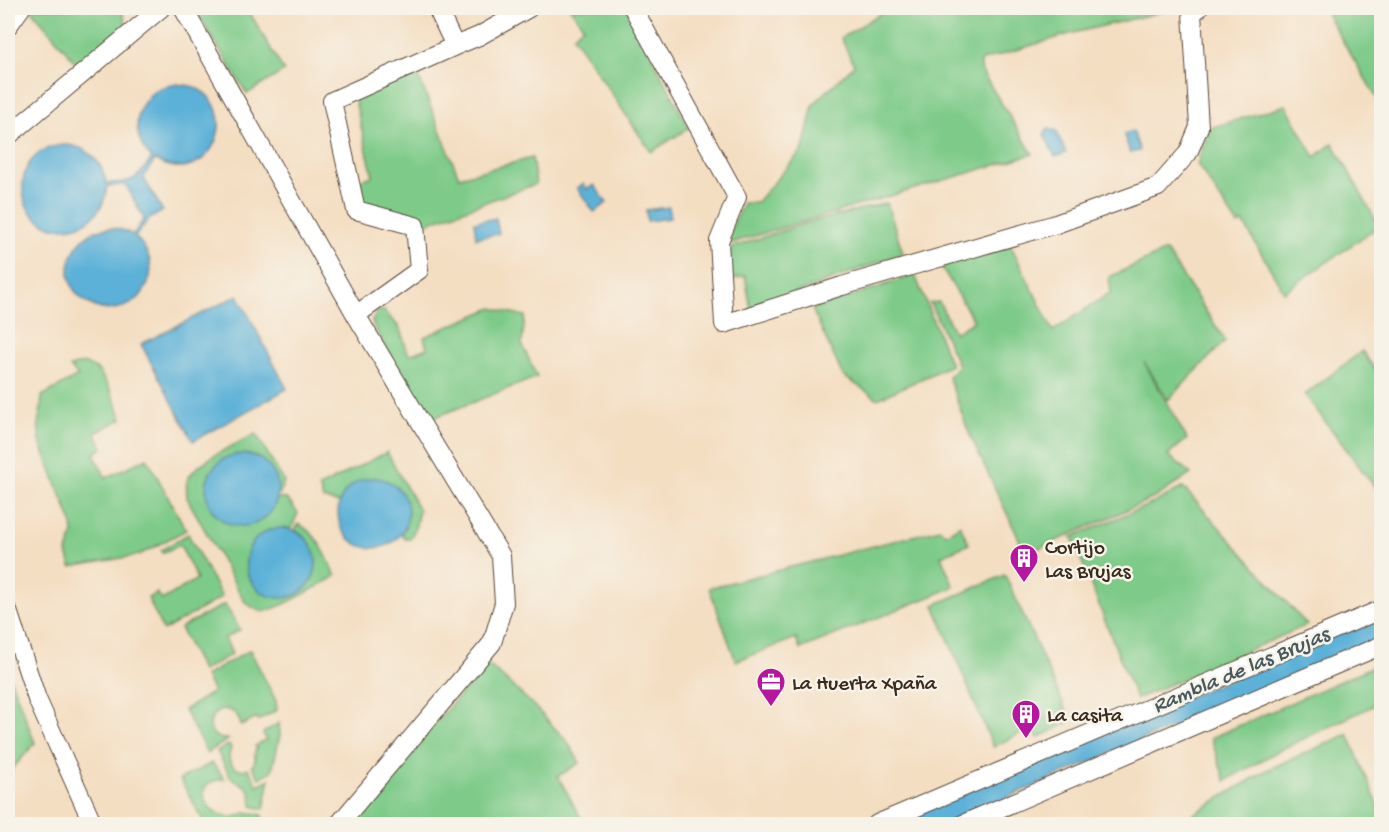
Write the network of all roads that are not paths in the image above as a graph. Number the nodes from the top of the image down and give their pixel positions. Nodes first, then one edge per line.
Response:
1 (21, 8) edge
2 (161, 8) edge
3 (183, 8) edge
4 (437, 8) edge
5 (529, 8) edge
6 (633, 8) edge
7 (1199, 8) edge
8 (8, 26) edge
9 (455, 46) junction
10 (8, 136) edge
11 (356, 315) junction
12 (1382, 609) edge
13 (8, 611) edge
14 (1382, 645) edge
15 (93, 825) edge
16 (339, 825) edge
17 (877, 825) edge
18 (963, 825) edge

1 - 8 street
2 - 10 street
3 - 11 street
4 - 9 street
5 - 9 street
6 - 7 street
9 - 11 street
11 - 16 street
12 - 17 street
13 - 15 street
14 - 18 street

